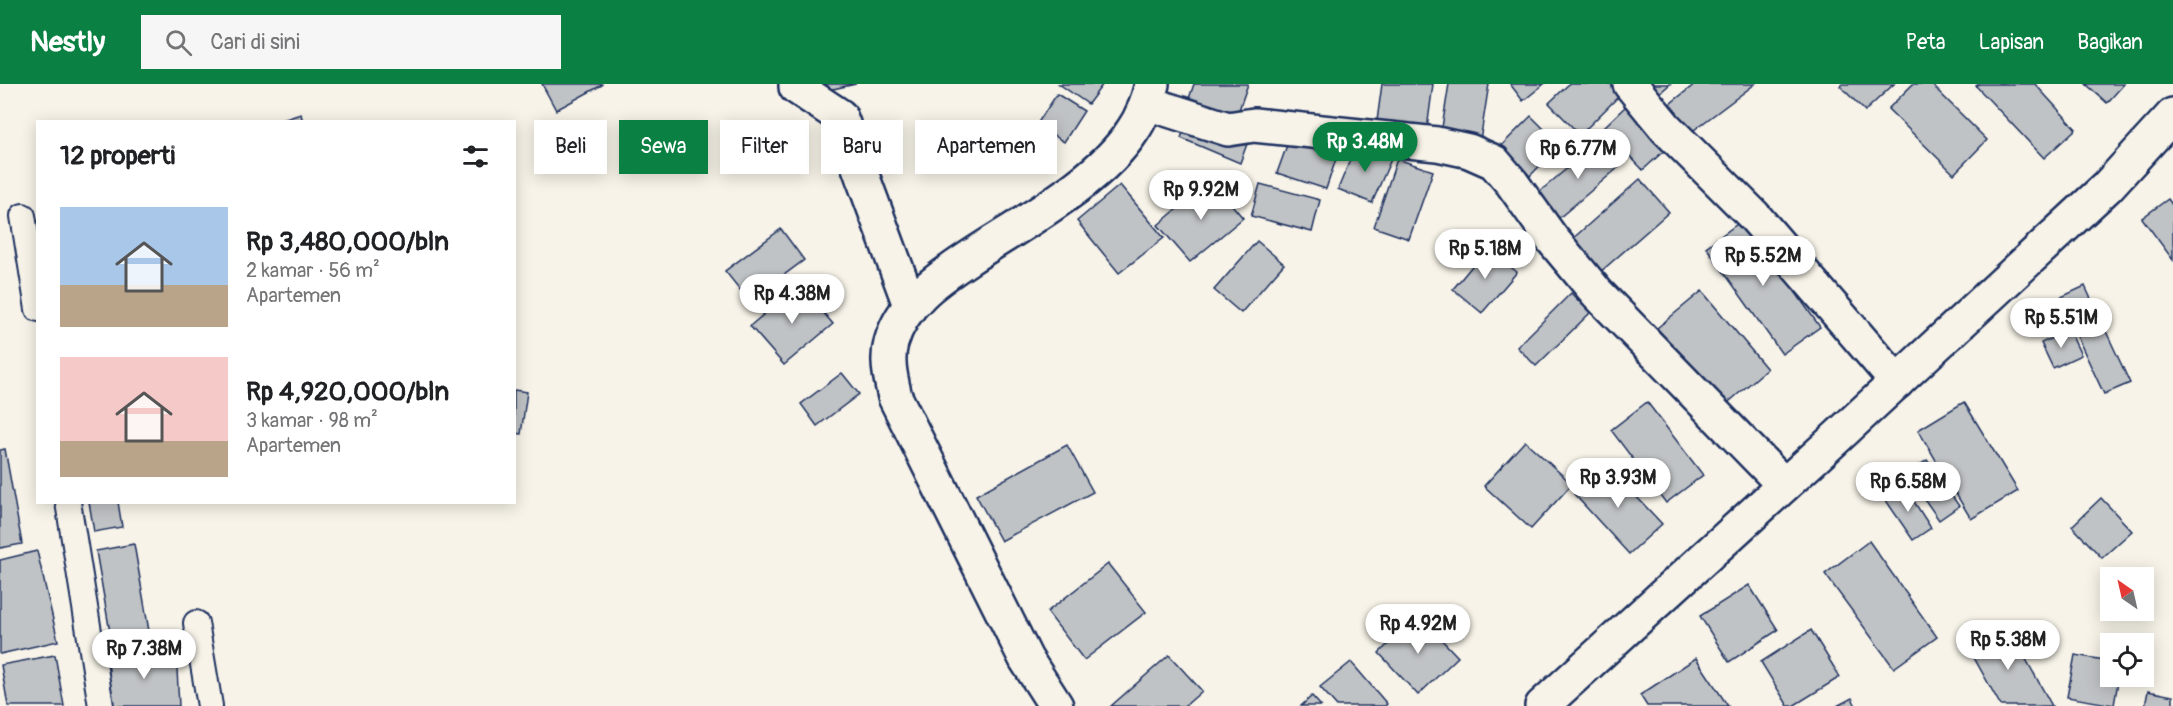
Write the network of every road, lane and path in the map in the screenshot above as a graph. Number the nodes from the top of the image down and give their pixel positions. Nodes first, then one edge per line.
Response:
1 (796, 84) edge
2 (1630, 84) edge
3 (1149, 93) edge
4 (2173, 115) edge
5 (23, 216) dead end
6 (36, 297) edge
7 (910, 306) junction
8 (1897, 382) junction
9 (1784, 485) junction
10 (68, 504) edge
11 (196, 623) dead end
12 (101, 706) edge
13 (210, 706) edge
14 (1056, 706) edge
15 (1542, 706) edge

1 - 7 street
2 - 8 street
3 - 7 street
3 - 9 street
4 - 8 street
5 - 6 lane
7 - 14 street
8 - 9 street
9 - 15 street
10 - 12 lane
11 - 13 lane

